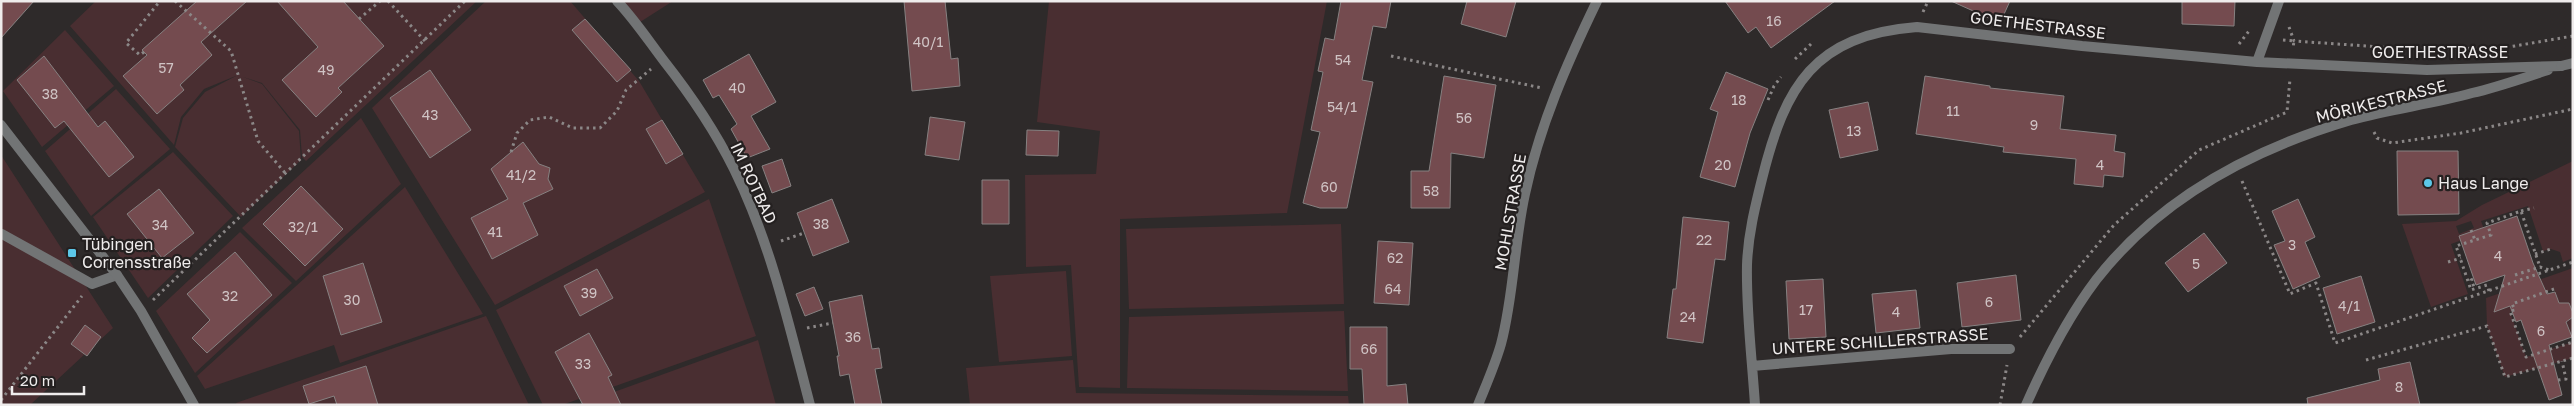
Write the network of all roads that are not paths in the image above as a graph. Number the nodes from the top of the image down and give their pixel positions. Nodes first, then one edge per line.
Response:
1 (617, 1) edge
2 (1596, 1) edge
3 (2279, 1) edge
4 (2257, 62) junction
5 (2573, 63) edge
6 (2561, 66) junction
7 (1, 125) edge
8 (2, 234) edge
9 (117, 275) junction
10 (2010, 348) road end
11 (1752, 366) junction
12 (194, 405) edge
13 (810, 405) edge
14 (1478, 405) edge
15 (1755, 405) edge
16 (2026, 405) edge

1 - 13 street, IM ROTBAD
2 - 14 street, MOHLSTRASSE
3 - 4 street
4 - 6 street, GOETHESTRASSE
4 - 11 street, GOETHESTRASSE
5 - 6 street
6 - 16 street, MÖRIKESTRASSE
7 - 9 street
8 - 9 street
9 - 12 street
10 - 11 street, UNTERE SCHILLERSTRASSE
11 - 15 street, GOETHESTRASSE

